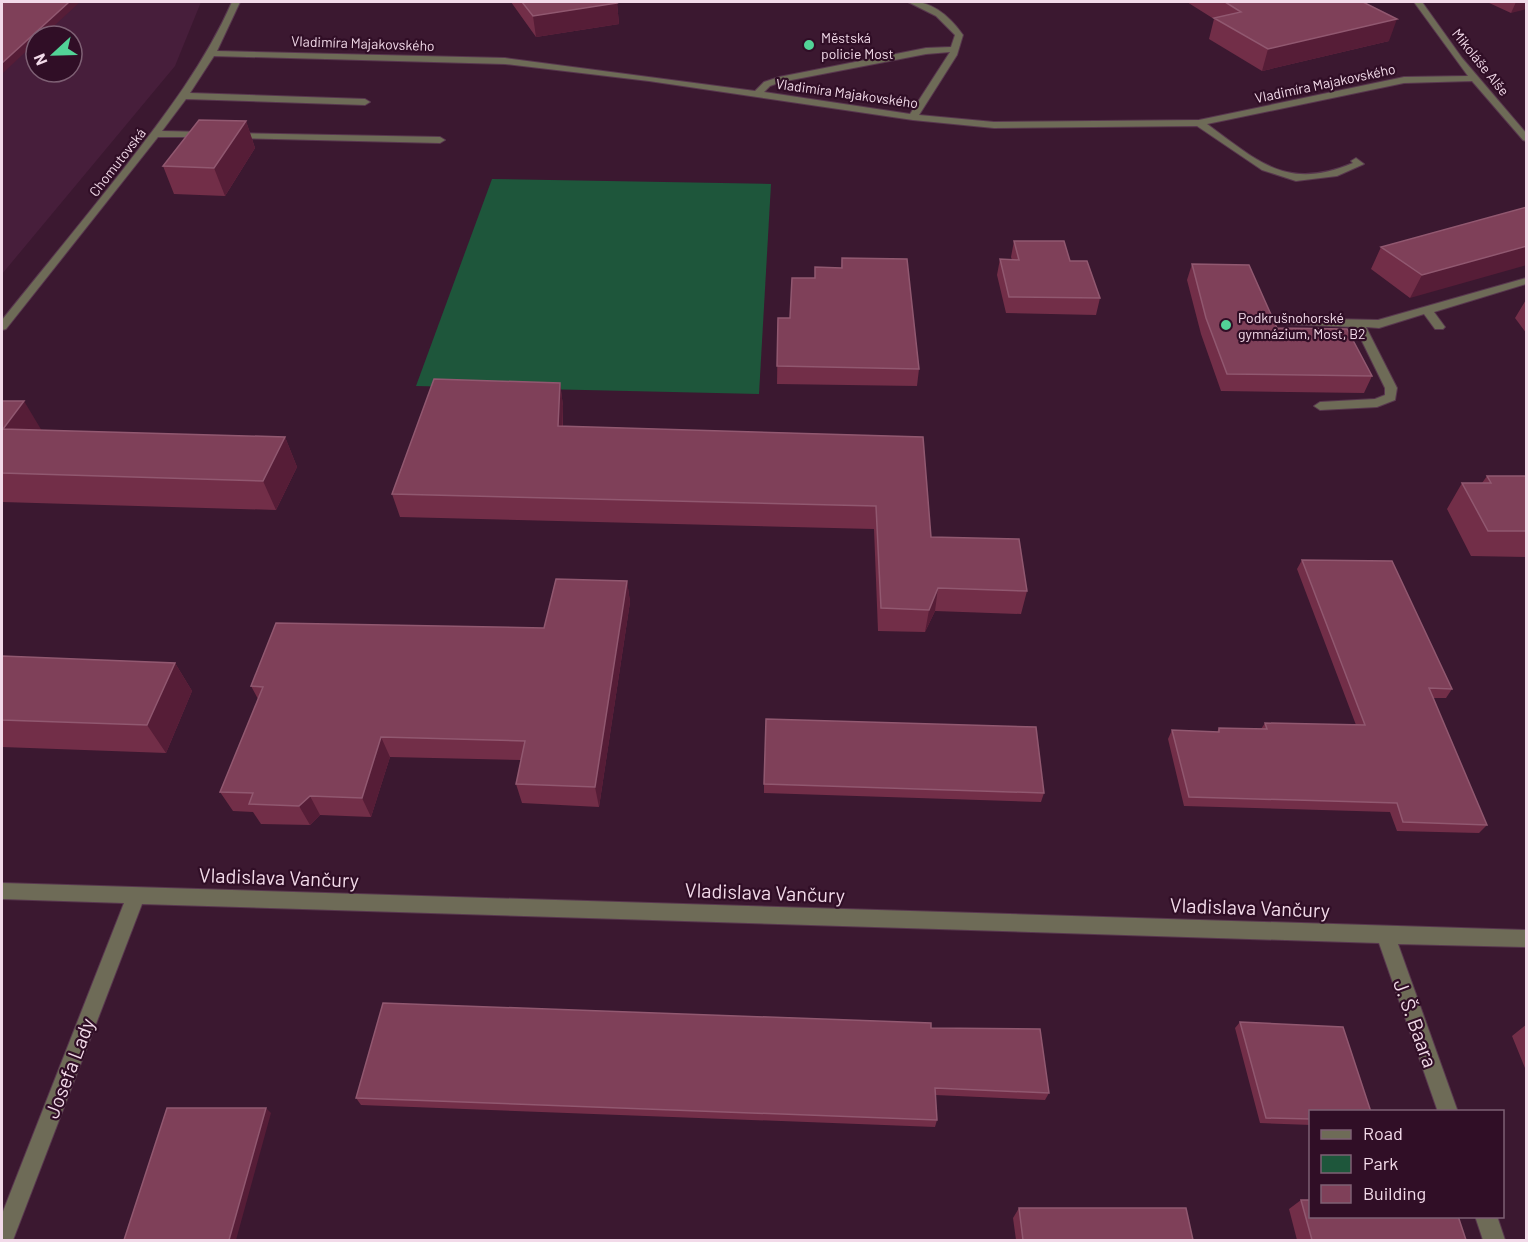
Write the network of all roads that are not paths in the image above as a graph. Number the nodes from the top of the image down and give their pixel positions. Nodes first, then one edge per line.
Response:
1 (236, 2) edge
2 (912, 2) edge
3 (1418, 2) edge
4 (955, 49) junction
5 (213, 53) junction
6 (1475, 78) junction
7 (757, 94) junction
8 (184, 96) junction
9 (365, 102) dead end
10 (913, 117) junction
11 (1199, 123) junction
12 (155, 134) junction
13 (212, 135) edge
14 (224, 135) edge
15 (1527, 138) edge
16 (440, 140) dead end
17 (1356, 161) dead end
18 (1527, 281) edge
19 (1427, 310) junction
20 (1284, 321) dead end
21 (1359, 324) junction
22 (2, 327) edge
23 (1439, 327) dead end
24 (1320, 405) dead end
25 (2, 891) edge
26 (136, 896) junction
27 (1385, 934) junction
28 (1527, 939) edge
29 (1447, 1110) edge
30 (1487, 1218) edge
31 (2, 1240) edge
32 (1494, 1240) edge

1 - 5 street, Chomutovská
2 - 4 street
3 - 6 street, Mikoláše Alše
4 - 7 street
4 - 10 street
5 - 7 street, Vladimíra Majakovského
5 - 8 street, Chomutovská
6 - 11 street, Vladimíra Majakovského
6 - 15 street, Mikoláše Alše
7 - 10 street, Vladimíra Majakovského
8 - 9 street
8 - 12 street, Chomutovská
10 - 11 street, Vladimíra Majakovského
11 - 17 street
12 - 13 street
12 - 22 street, Chomutovská
14 - 16 street
18 - 19 street
19 - 21 street
19 - 23 street
20 - 21 street
21 - 24 street
25 - 26 street, Vladislava Vančury
26 - 27 street, Vladislava Vančury
26 - 31 street, Josefa Lady
27 - 28 street, Vladislava Vančury
27 - 29 street, J. Š. Baara
30 - 32 street

